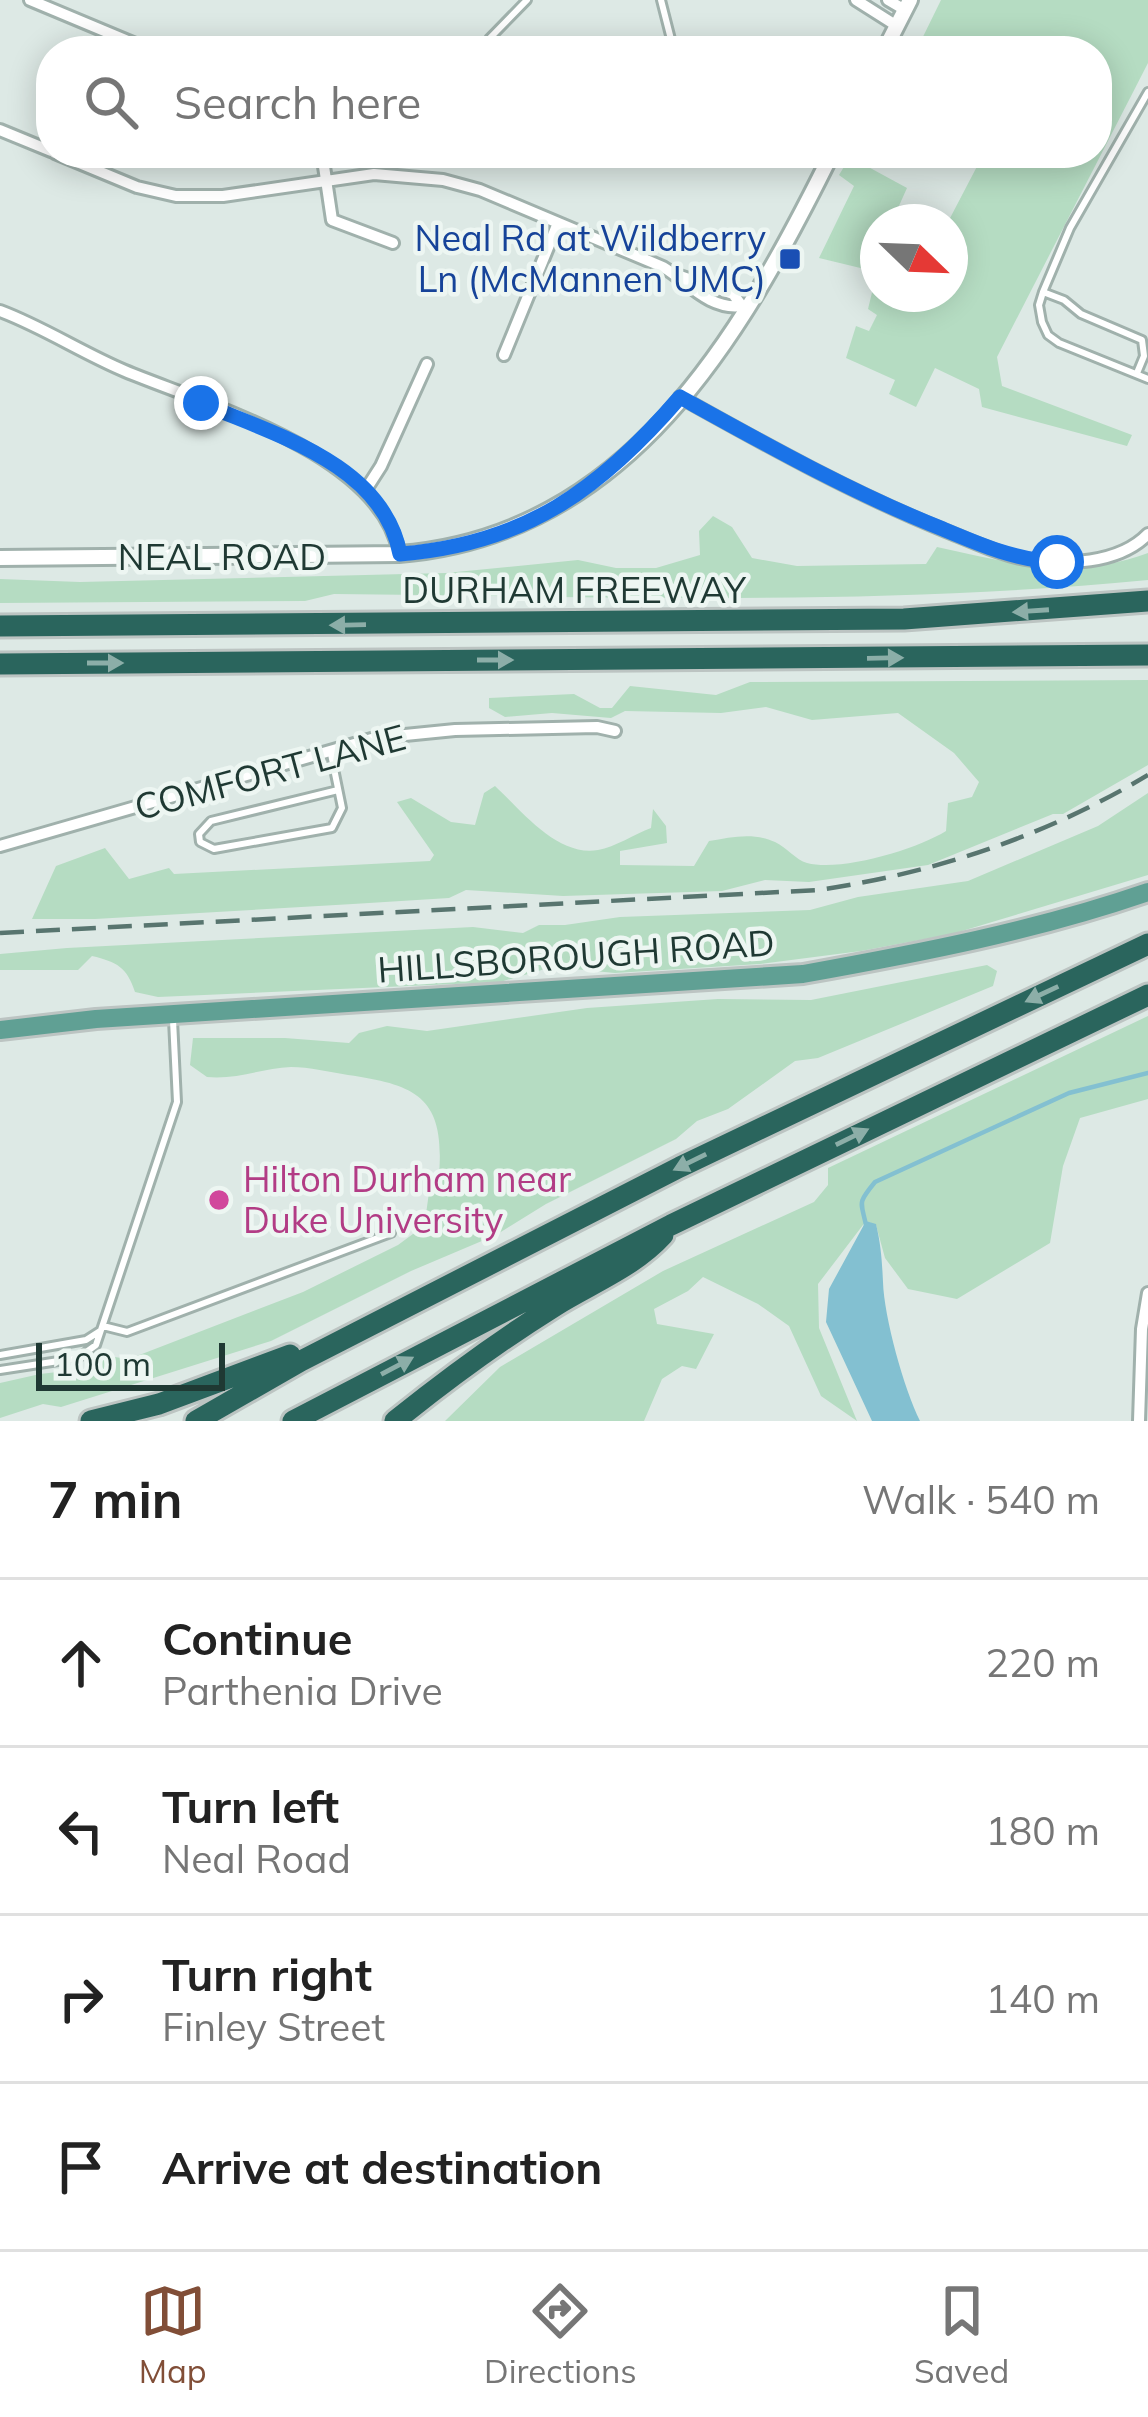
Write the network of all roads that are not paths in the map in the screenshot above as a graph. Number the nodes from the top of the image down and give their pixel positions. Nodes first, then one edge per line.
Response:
1 (31, 0) edge
2 (527, 0) edge
3 (661, 0) edge
4 (856, 0) edge
5 (888, 0) edge
6 (908, 5) edge
7 (897, 26) junction
8 (116, 36) edge
9 (492, 36) edge
10 (670, 36) edge
11 (892, 36) edge
12 (1148, 94) edge
13 (0, 130) edge
14 (36, 145) edge
15 (1112, 156) edge
16 (93, 168) edge
17 (324, 168) edge
18 (824, 168) edge
19 (1105, 168) edge
20 (325, 182) junction
21 (558, 223) junction
22 (393, 243) dead end
23 (1043, 292) junction
24 (745, 308) junction
25 (0, 310) edge
26 (504, 355) dead end
27 (427, 364) dead end
28 (1137, 374) junction
29 (1148, 379) edge
30 (680, 397) junction
31 (365, 491) junction
32 (1148, 534) edge
33 (400, 554) junction
34 (0, 558) edge
35 (1148, 602) edge
36 (0, 626) edge
37 (1148, 655) edge
38 (0, 664) edge
39 (615, 731) dead end
40 (330, 750) junction
41 (338, 790) junction
42 (0, 846) edge
43 (1148, 892) edge
44 (1148, 944) edge
45 (1148, 995) edge
46 (173, 1014) junction
47 (0, 1030) edge
48 (671, 1225) junction
49 (391, 1233) dead end
50 (1148, 1293) edge
51 (103, 1326) junction
52 (354, 1335) junction
53 (0, 1355) edge
54 (0, 1370) edge
55 (91, 1421) edge
56 (196, 1421) edge
57 (293, 1421) edge
58 (395, 1421) edge
59 (1139, 1421) edge

1 - 8 street
2 - 9 lane
3 - 10 lane
4 - 7 street
5 - 6 street
6 - 7 street
7 - 11 street
12 - 15 lane
13 - 14 street
16 - 20 street
17 - 20 street
18 - 24 street, NEAL ROAD
19 - 23 lane
20 - 21 street
20 - 22 street
21 - 24 street
21 - 26 street
23 - 28 lane
23 - 28 lane
24 - 30 street, NEAL ROAD
25 - 31 street
27 - 31 street
28 - 29 lane
30 - 32 street
30 - 33 street, NEAL ROAD
31 - 33 street
33 - 34 street, NEAL ROAD
35 -> 36 highway, DURHAM FREEWAY
38 -> 37 highway, DURHAM FREEWAY
39 - 40 street, COMFORT LANE
40 - 41 lane
40 - 42 street, COMFORT LANE
41 - 41 lane
43 - 46 main road, HILLSBOROUGH ROAD
44 -> 52 highway
48 -> 45 highway
46 - 47 main road, HILLSBOROUGH ROAD
46 - 51 lane
57 -> 48 highway
48 - 58 highway
49 - 51 lane
50 - 59 street
51 - 53 lane
51 - 54 lane
52 - 55 highway
52 - 56 highway

